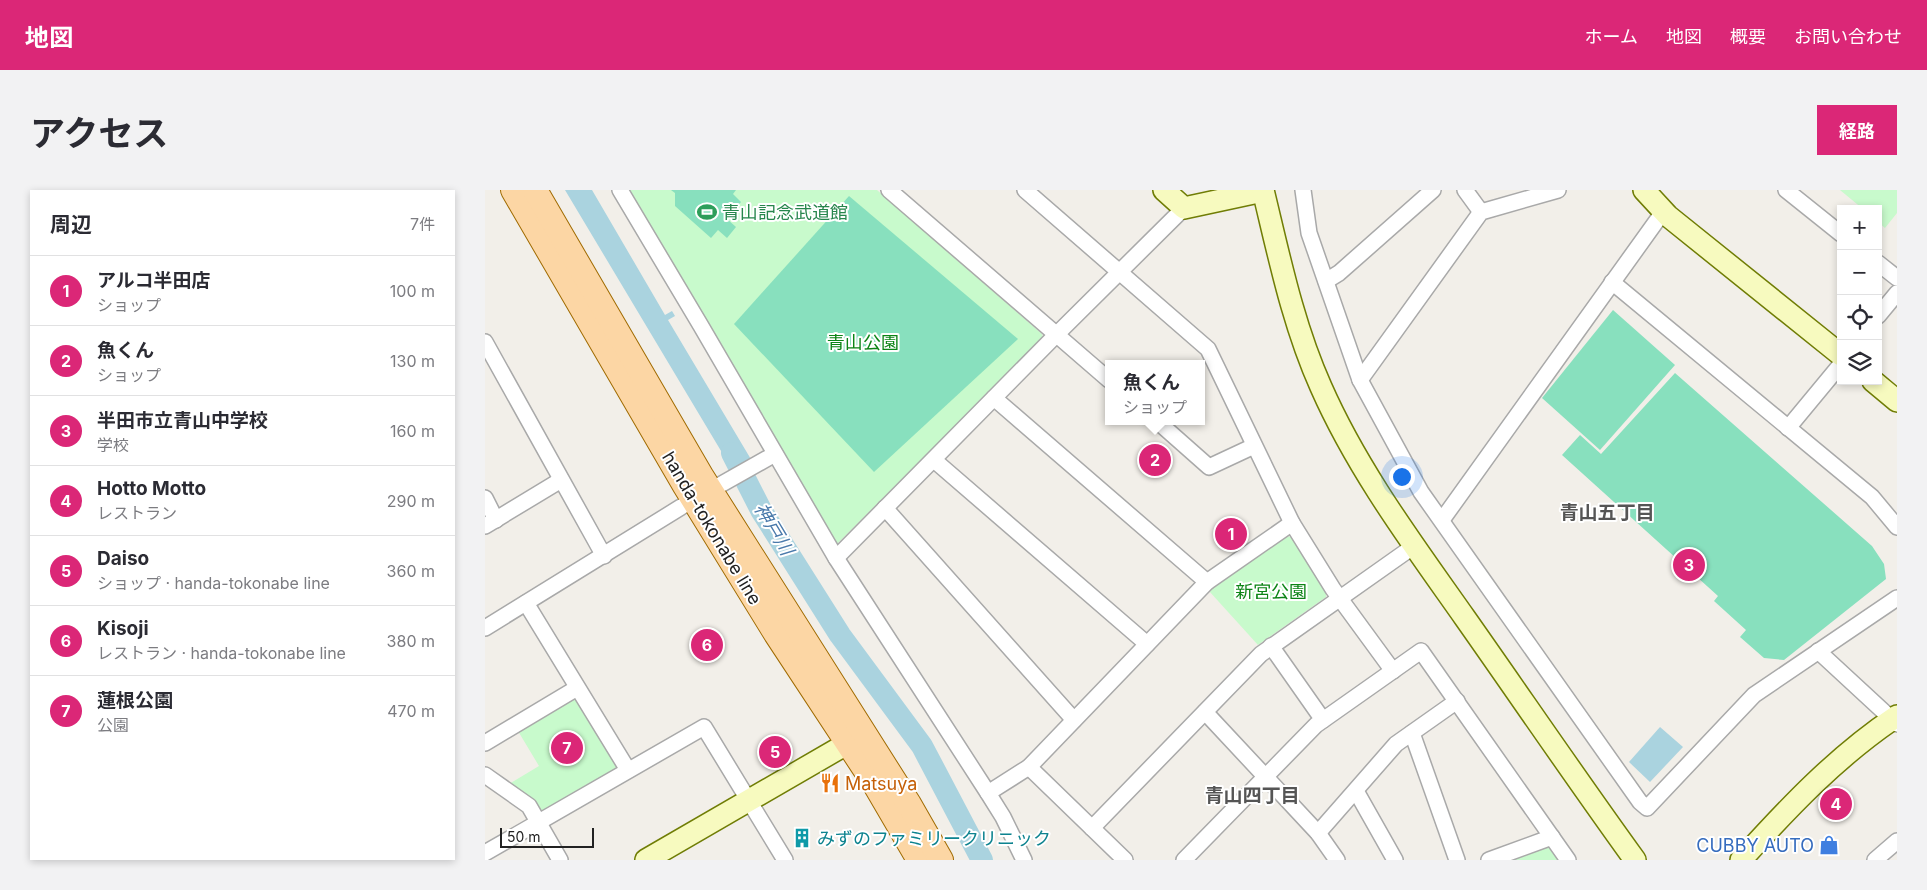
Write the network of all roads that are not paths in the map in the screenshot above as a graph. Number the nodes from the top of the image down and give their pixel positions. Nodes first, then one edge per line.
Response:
1 (513, 190) edge
2 (535, 190) edge
3 (620, 190) edge
4 (889, 190) edge
5 (1025, 190) edge
6 (1164, 190) edge
7 (1263, 190) edge
8 (1303, 190) edge
9 (1433, 190) edge
10 (1465, 190) edge
11 (1558, 190) edge
12 (1644, 190) edge
13 (1786, 190) edge
14 (1185, 208) junction
15 (1481, 212) junction
16 (1663, 212) junction
17 (1837, 231) edge
18 (1882, 267) edge
19 (1120, 273) junction
20 (1897, 278) edge
21 (1326, 281) junction
22 (1612, 282) junction
23 (1897, 293) edge
24 (1882, 311) edge
25 (1057, 334) junction
26 (485, 342) edge
27 (1837, 352) edge
28 (1837, 369) edge
29 (1105, 376) edge
30 (1360, 380) junction
31 (1878, 385) edge
32 (994, 398) junction
33 (1897, 401) edge
34 (1162, 425) edge
35 (1788, 428) junction
36 (1254, 446) junction
37 (769, 457) junction
38 (933, 460) junction
39 (561, 480) junction
40 (711, 491) junction
41 (485, 498) edge
42 (885, 508) junction
43 (1442, 520) junction
44 (491, 523) edge
45 (1292, 523) junction
46 (1897, 527) edge
47 (1414, 546) junction
48 (604, 556) junction
49 (836, 558) junction
50 (1207, 582) junction
51 (1340, 597) junction
52 (1897, 598) edge
53 (526, 603) junction
54 (485, 628) edge
55 (1147, 644) junction
56 (1271, 646) junction
57 (1818, 650) junction
58 (1393, 671) junction
59 (577, 688) junction
60 (1457, 701) junction
61 (1205, 712) junction
62 (1074, 720) junction
63 (1323, 720) junction
64 (1895, 720) edge
65 (1412, 733) junction
66 (857, 738) junction
67 (485, 743) edge
68 (1029, 767) junction
69 (627, 770) junction
70 (485, 775) edge
71 (1266, 777) junction
72 (1355, 791) junction
73 (988, 793) junction
74 (749, 801) junction
75 (538, 822) junction
76 (1092, 828) junction
77 (1318, 833) junction
78 (1552, 837) junction
79 (1897, 841) edge
80 (485, 854) edge
81 (1191, 858) edge
82 (560, 860) edge
83 (646, 860) edge
84 (785, 860) edge
85 (919, 860) edge
86 (941, 860) edge
87 (1024, 860) edge
88 (1125, 860) edge
89 (1337, 860) edge
90 (1395, 860) edge
91 (1457, 860) edge
92 (1489, 860) edge
93 (1568, 860) edge
94 (1635, 860) edge
95 (1741, 860) edge
96 (1875, 860) edge

1 - 40 main road, handa-tokonabe line
2 - 40 main road, handa-tokonabe line
3 - 37 street
4 - 25 street
5 - 19 street
6 - 14 street
7 - 14 street
7 - 47 street
8 - 21 street
9 - 21 street
10 - 15 street
11 - 15 street
12 - 16 street
13 - 17 street
14 - 19 street
15 - 30 street
16 - 22 street
16 - 27 street
18 - 20 street
19 - 25 street
19 - 36 street
21 - 30 street
22 - 35 street
22 - 43 street
23 - 24 street
25 - 29 street
25 - 32 street
26 - 39 street
28 - 35 street
30 - 43 street
31 - 33 street
32 - 38 street
32 - 50 street
34 - 36 street
35 - 46 street
36 - 45 street
37 - 40 street
37 - 49 street
38 - 42 street
38 - 55 street
39 - 44 street
39 - 48 street
40 - 48 street
40 - 66 main road, handa-tokonabe line
41 - 44 street
42 - 49 street
42 - 62 street
43 - 57 street
45 - 50 street
45 - 51 street
47 - 51 street
47 - 94 street
48 - 53 street
49 - 73 street
50 - 55 street
51 - 56 street
51 - 58 street
52 - 57 street
53 - 54 street
53 - 59 street
55 - 62 street
56 - 61 street
56 - 63 street
57 - 64 street
58 - 60 street
58 - 63 street
59 - 67 street
59 - 69 street
60 - 65 street
60 - 78 street
61 - 71 street
61 - 76 street
62 - 68 street
63 - 71 street
64 - 95 street
65 - 72 street
65 - 91 street
66 - 74 street
66 - 85 main road, handa-tokonabe line
66 - 86 main road, handa-tokonabe line
68 - 73 street
68 - 76 street
69 - 74 street
69 - 75 street
70 - 75 street
71 - 77 street
71 - 81 street
72 - 77 street
72 - 90 street
73 - 87 street
74 - 83 street
74 - 84 street
75 - 80 street
75 - 82 street
76 - 88 street
77 - 89 street
78 - 92 street
78 - 93 street
79 - 96 street

